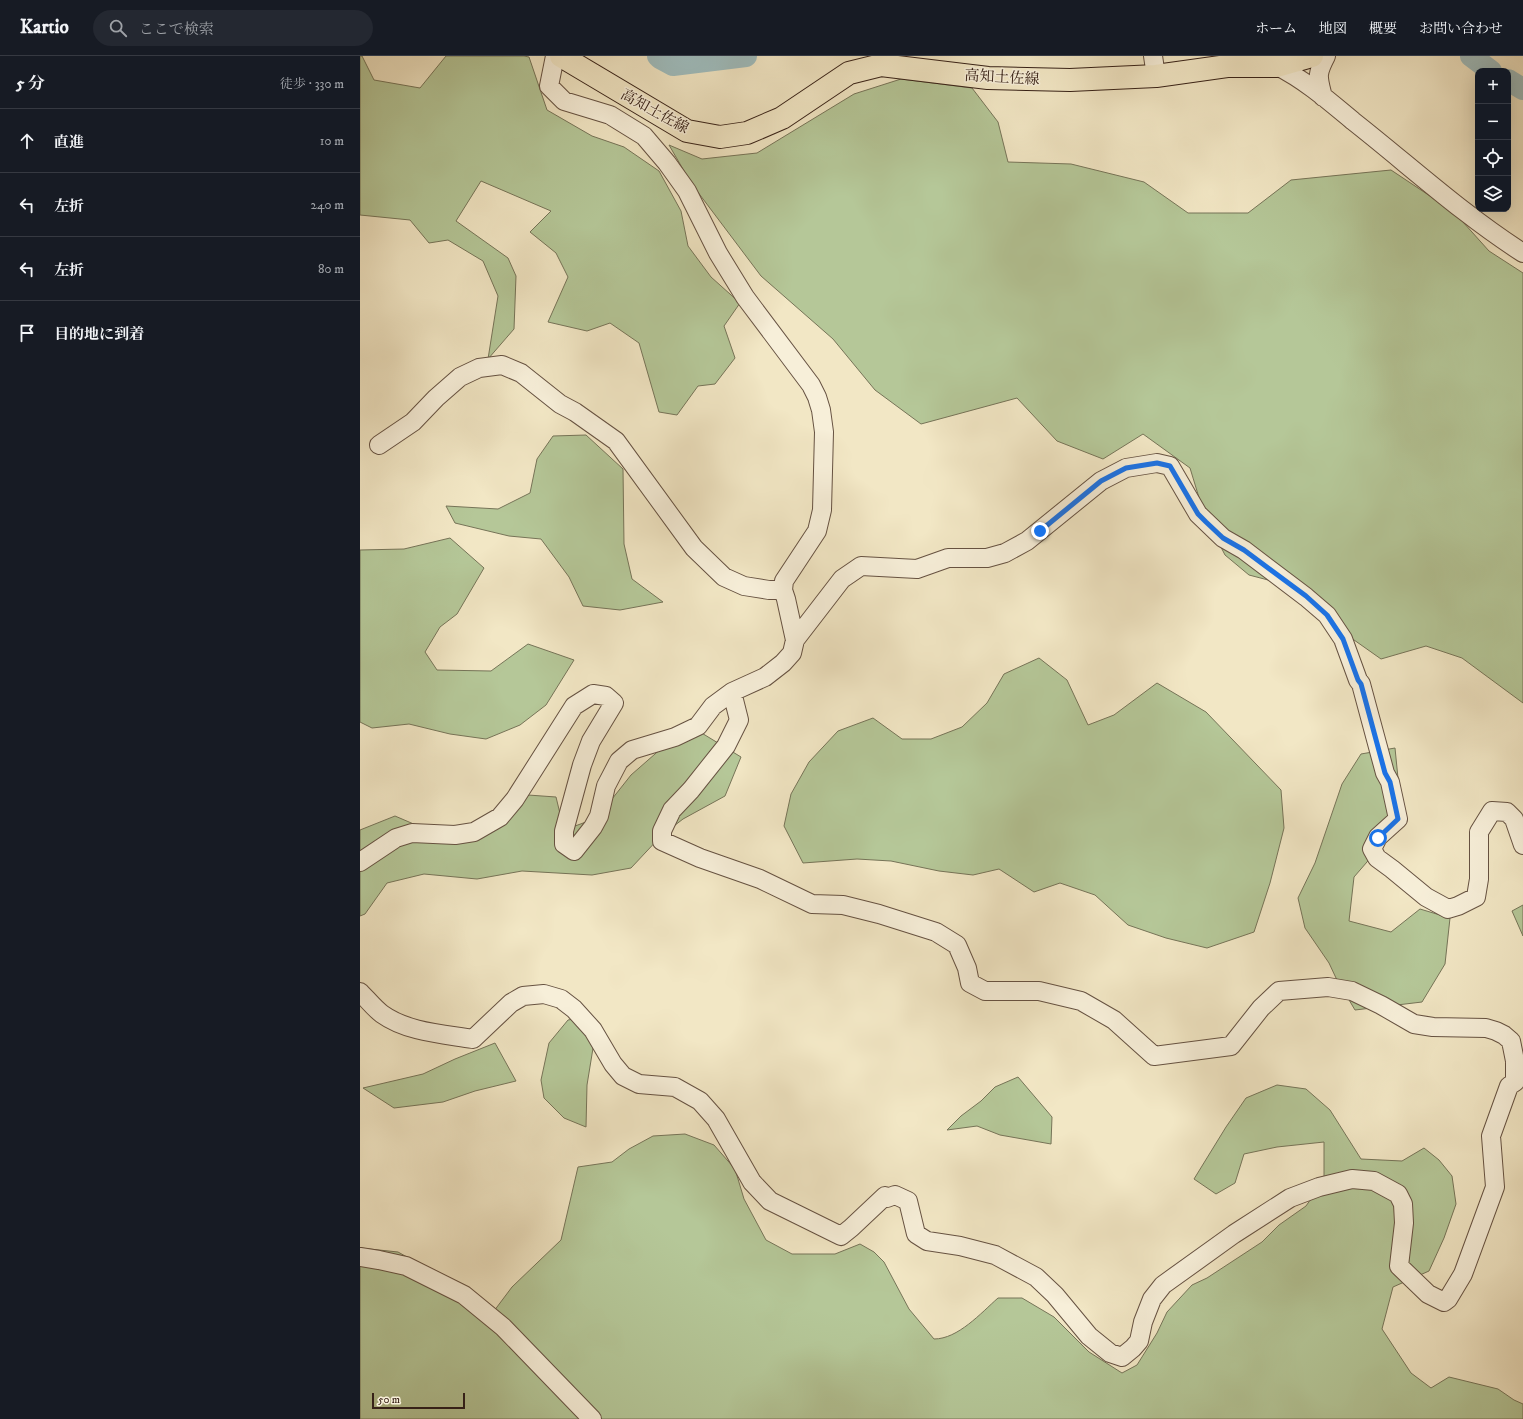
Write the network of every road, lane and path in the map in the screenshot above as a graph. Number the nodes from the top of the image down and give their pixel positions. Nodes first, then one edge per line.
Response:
1 (555, 56) edge
2 (561, 56) edge
3 (1312, 56) edge
4 (1326, 56) edge
5 (1154, 66) edge
6 (1277, 66) junction
7 (1323, 97) junction
8 (1523, 253) edge
9 (380, 445) dead end
10 (783, 590) junction
11 (795, 640) junction
12 (732, 692) junction
13 (1523, 845) edge
14 (360, 862) edge
15 (360, 992) edge
16 (1517, 1038) edge
17 (1519, 1085) edge
18 (360, 1257) edge
19 (592, 1419) edge

1 - 10 street
2 - 5 main road, 高知土佐線
3 - 6 main road, 高知土佐線
4 - 7 street
5 - 6 main road, 高知土佐線
6 - 7 street
7 - 8 street
9 - 10 street
10 - 11 street
11 - 12 street
11 - 13 street
12 - 14 street
12 - 16 street
15 - 17 street
16 - 17 street
18 - 19 street

